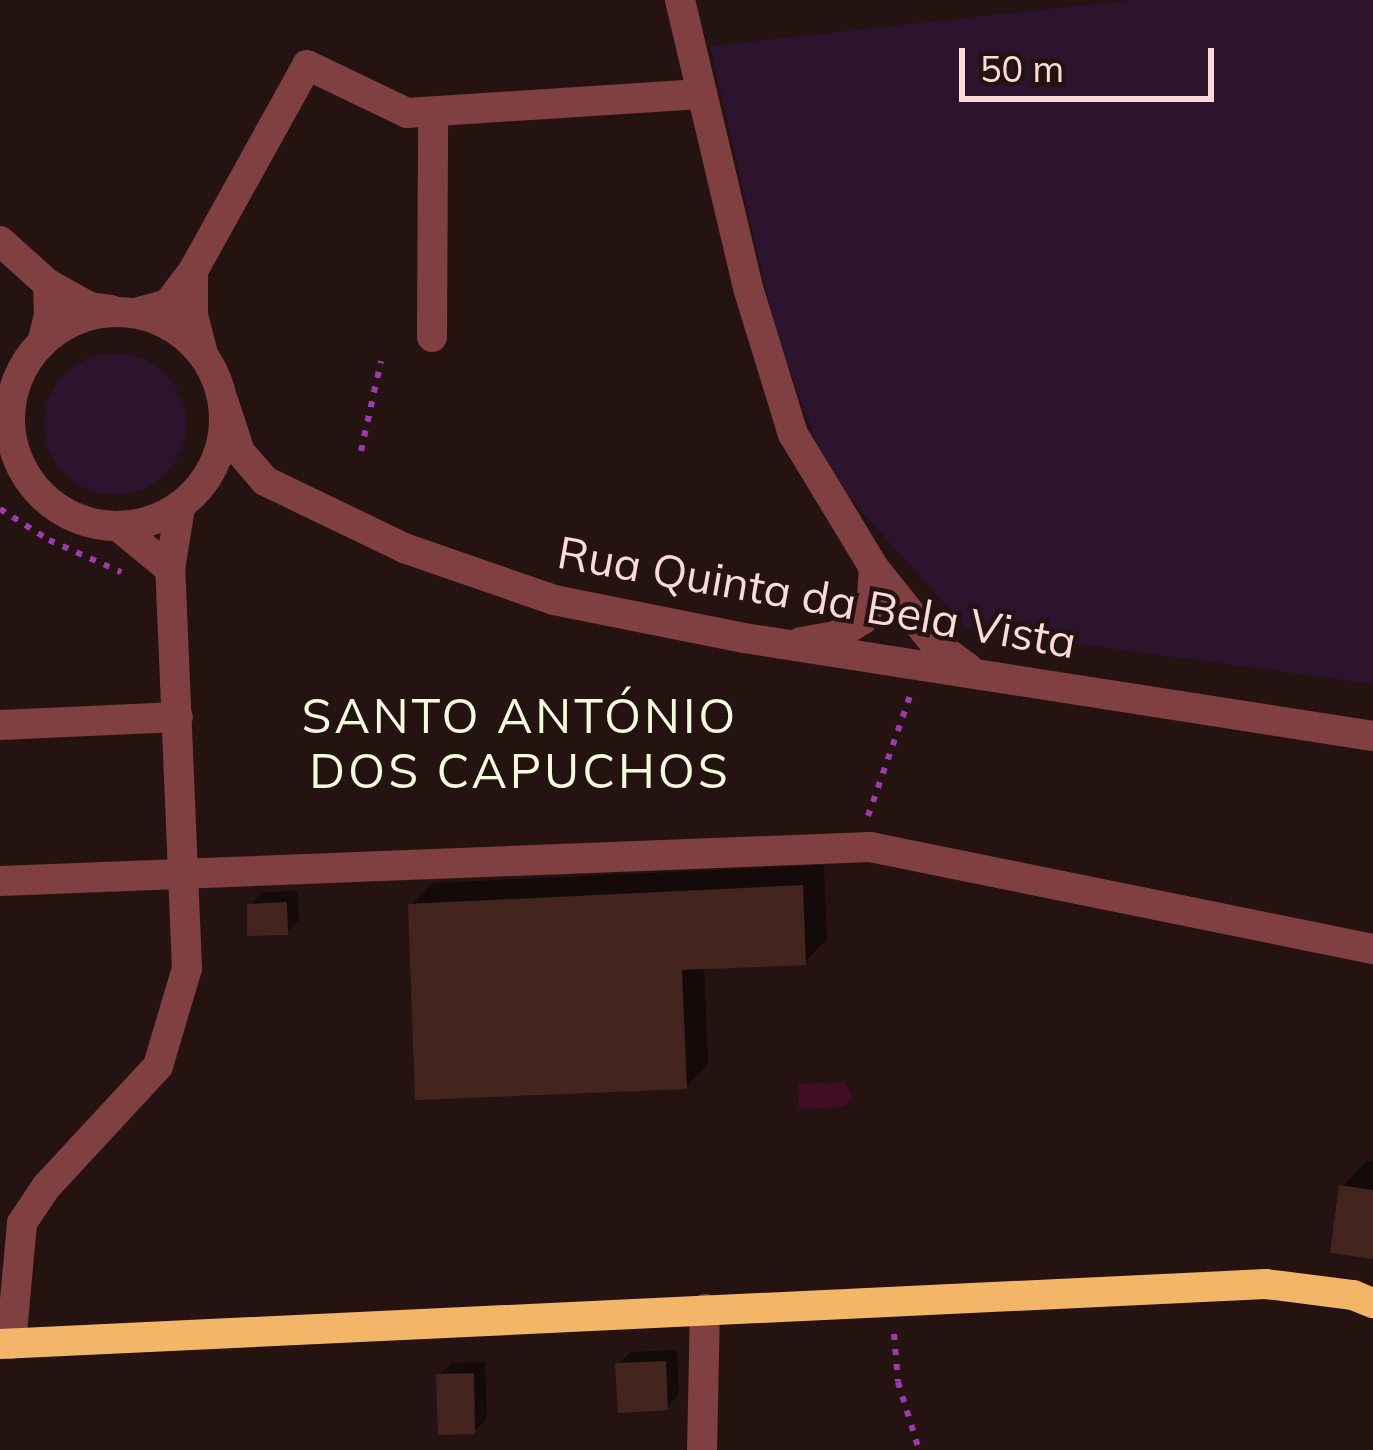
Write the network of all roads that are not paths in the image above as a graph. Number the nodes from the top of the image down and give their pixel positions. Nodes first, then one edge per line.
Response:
1 (680, 0) edge
2 (700, 94) junction
3 (433, 112) junction
4 (0, 241) edge
5 (193, 271) junction
6 (48, 284) junction
7 (126, 312) junction
8 (432, 338) dead end
9 (40, 344) junction
10 (0, 352) edge
11 (203, 355) junction
12 (5, 394) edge
13 (224, 403) junction
14 (265, 482) junction
15 (187, 501) junction
16 (119, 527) junction
17 (874, 568) junction
18 (170, 569) junction
19 (862, 620) junction
20 (918, 620) junction
21 (787, 644) junction
22 (883, 660) junction
23 (982, 674) junction
24 (178, 717) junction
25 (0, 725) edge
26 (1373, 736) edge
27 (187, 872) junction
28 (0, 881) edge
29 (1373, 949) edge
30 (1373, 1303) edge
31 (705, 1309) junction
32 (6, 1344) edge
33 (702, 1450) edge

1 - 2 street
2 - 3 street
2 - 17 street
3 - 5 street
3 - 8 street
4 - 6 street
5 - 7 street
5 - 11 street
6 - 7 street
6 - 9 street
7 - 9 street
7 - 11 street
9 - 10 street
9 - 12 street
11 - 13 street
12 - 16 street
13 - 14 street
13 - 15 street
14 - 15 street
14 - 21 street, Rua Quinta da Bela Vista
15 - 16 street
15 - 18 street
16 - 18 street
17 - 19 street
17 - 20 street
18 - 24 street
19 - 21 street
19 - 22 street
20 - 22 street
20 - 23 street
21 - 22 street, Rua Quinta da Bela Vista
22 - 23 street, Rua Quinta da Bela Vista
23 - 26 street, Rua Quinta da Bela Vista
24 - 25 street
24 - 27 street
27 - 28 street
27 - 29 street
27 - 32 street
30 - 31 main road
31 - 32 main road
31 - 33 street

